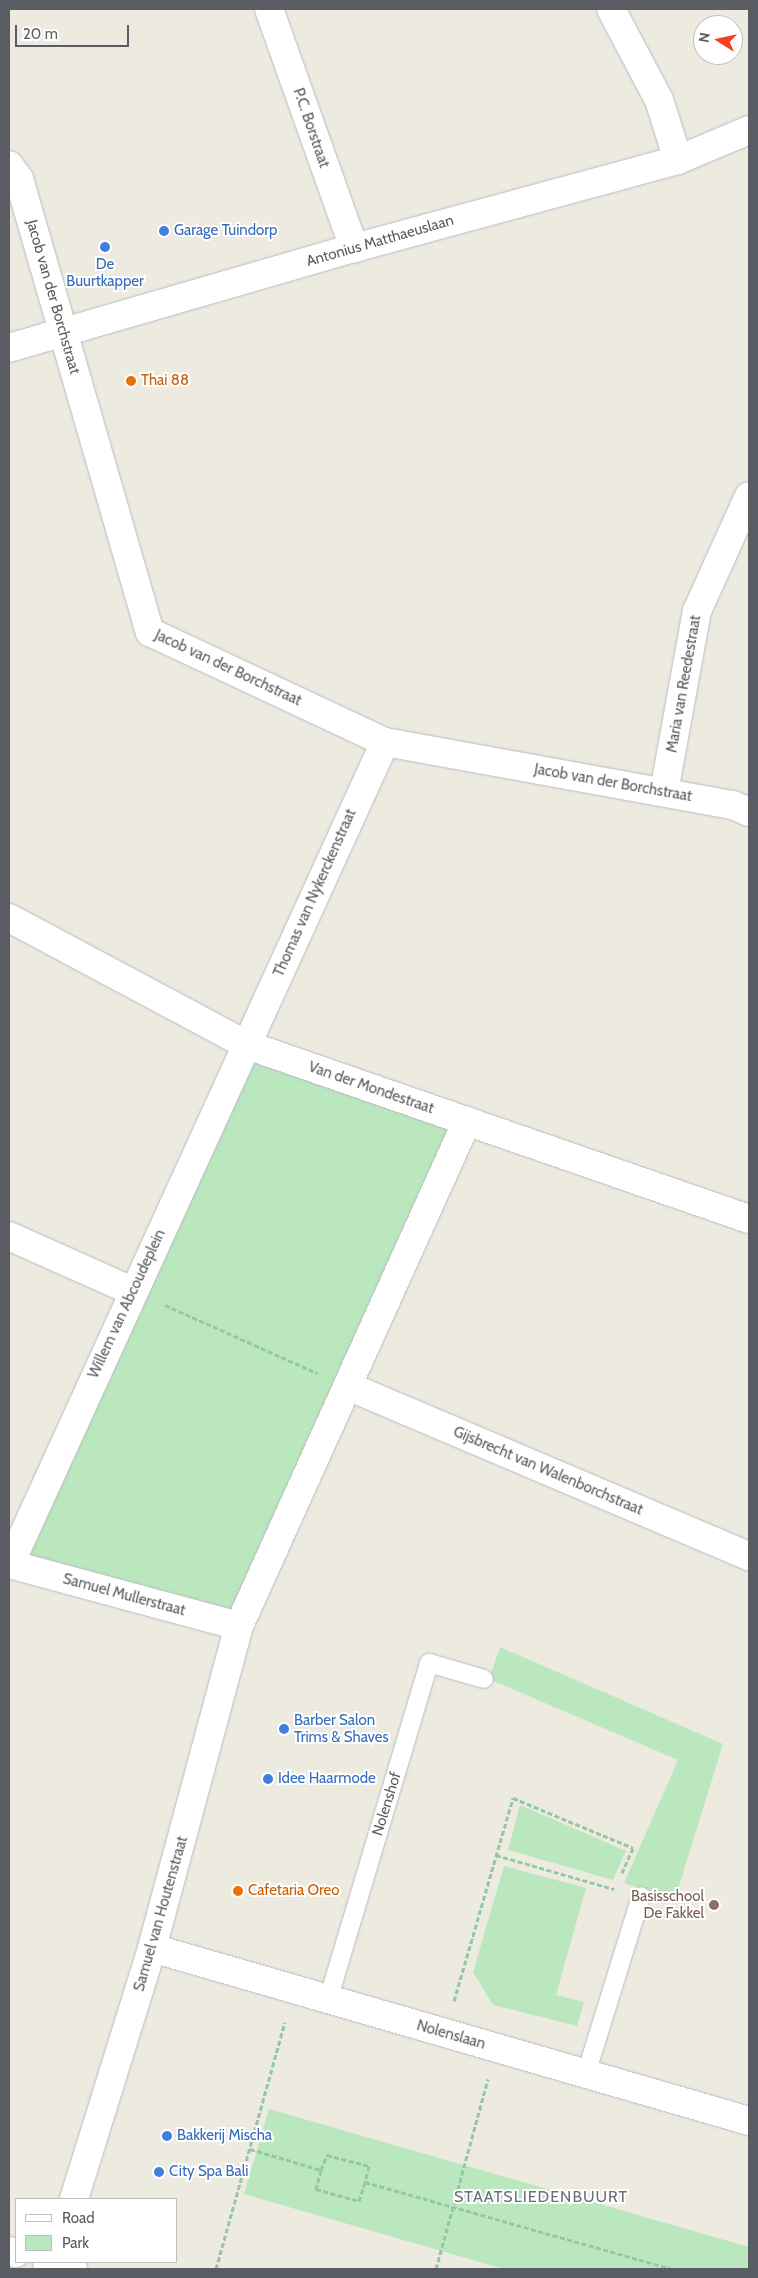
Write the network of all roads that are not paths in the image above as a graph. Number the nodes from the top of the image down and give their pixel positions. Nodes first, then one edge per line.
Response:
1 (268, 9) edge
2 (611, 9) edge
3 (749, 132) edge
4 (678, 160) junction
5 (9, 165) edge
6 (354, 248) junction
7 (63, 333) junction
8 (9, 348) edge
9 (749, 496) edge
10 (385, 742) junction
11 (664, 792) junction
12 (749, 812) edge
13 (9, 918) edge
14 (247, 1046) junction
15 (467, 1121) junction
16 (749, 1218) edge
17 (9, 1236) edge
18 (132, 1291) junction
19 (348, 1386) junction
20 (749, 1556) edge
21 (9, 1564) edge
22 (239, 1626) junction
23 (484, 1679) dead end
24 (641, 1896) road end
25 (152, 1948) junction
26 (328, 2000) junction
27 (586, 2074) junction
28 (749, 2122) edge
29 (74, 2198) edge

1 - 6 street, P.C. Borstraat
2 - 4 street
3 - 4 street, Antonius Matthaeuslaan
4 - 6 street, Antonius Matthaeuslaan
5 - 7 street, Jacob van der Borchstraat
6 - 7 street, Antonius Matthaeuslaan
7 - 8 street, Antonius Matthaeuslaan
7 - 10 street, Jacob van der Borchstraat
9 - 11 street, Maria van Reedestraat
10 - 11 street, Jacob van der Borchstraat
10 - 14 street, Thomas van Nykerckenstraat
11 - 12 street, Jacob van der Borchstraat
13 - 14 street, Van der Mondestraat
14 - 15 street, Van der Mondestraat
14 - 18 street, Willem van Abcoudeplein
15 - 16 street, Van der Mondestraat
15 - 19 street
17 - 18 street
18 - 21 street, Willem van Abcoudeplein
19 - 20 street, Gijsbrecht van Walenborchstraat
19 - 22 street
21 - 22 street, Samuel Mullerstraat
22 - 25 street, Samuel van Houtenstraat
23 - 26 lane, Nolenshof
24 - 27 lane
25 - 26 street, Nolenslaan
25 - 29 street, Samuel van Houtenstraat
26 - 27 street, Nolenslaan
27 - 28 street, Nolenslaan

